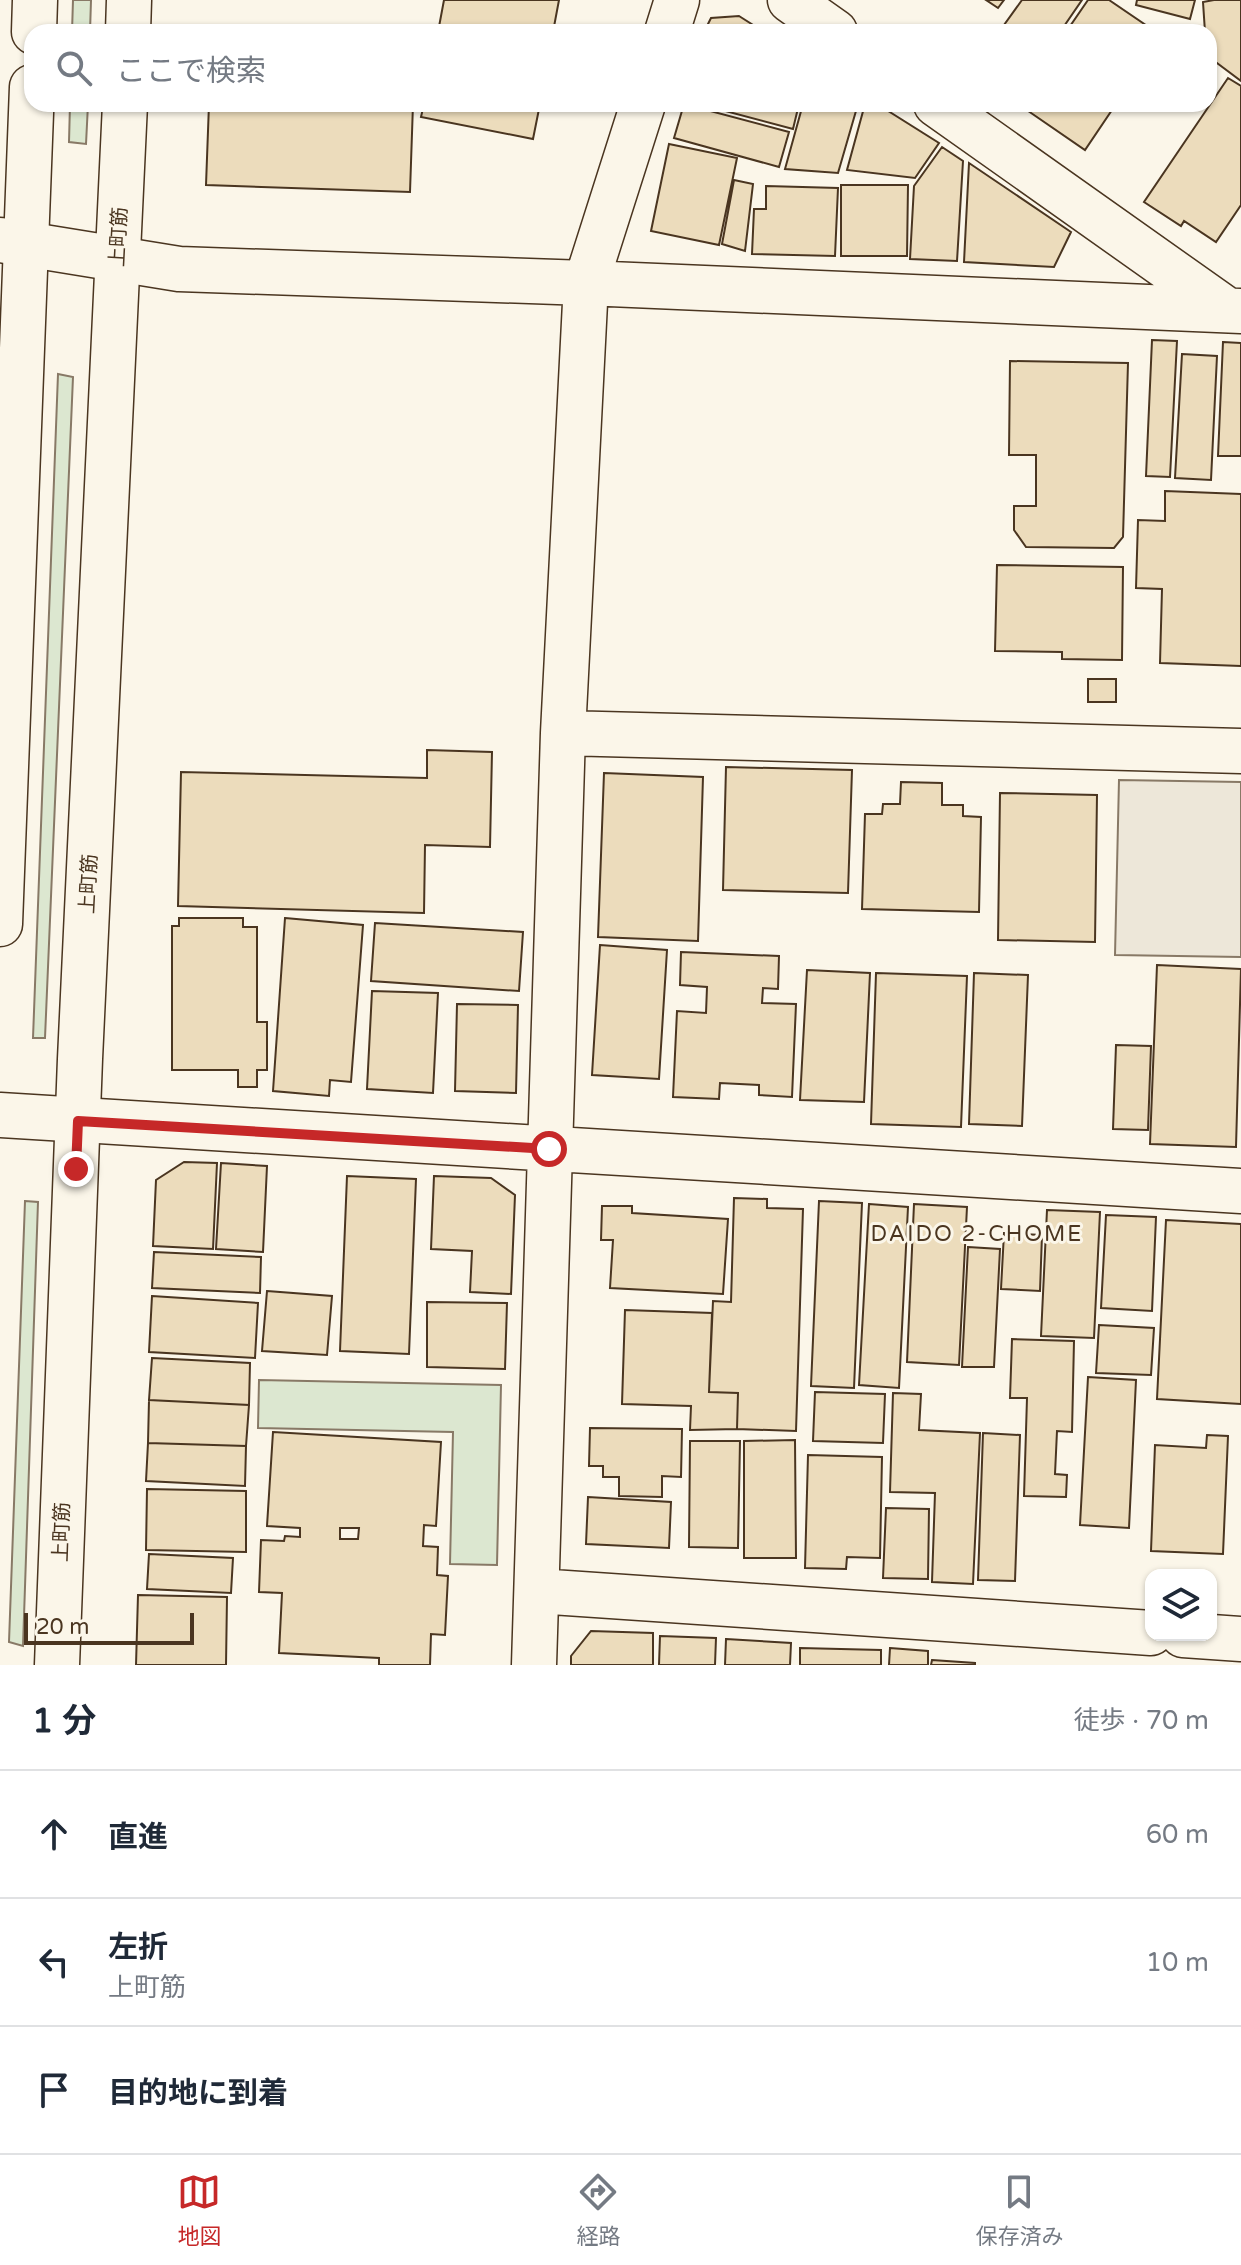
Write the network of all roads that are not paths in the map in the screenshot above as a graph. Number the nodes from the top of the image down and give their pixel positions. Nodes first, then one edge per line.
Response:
1 (35, 0) edge
2 (129, 0) edge
3 (677, 0) edge
4 (790, 0) edge
5 (34, 24) edge
6 (128, 24) edge
7 (670, 24) edge
8 (824, 24) edge
9 (29, 112) edge
10 (125, 112) edge
11 (640, 112) edge
12 (948, 112) edge
13 (13, 242) edge
14 (118, 260) junction
15 (586, 283) junction
16 (1234, 310) edge
17 (563, 733) junction
18 (1241, 751) edge
19 (0, 924) edge
20 (0, 1115) edge
21 (78, 1121) junction
22 (549, 1149) junction
23 (1241, 1191) edge
24 (537, 1591) junction
25 (1145, 1633) edge
26 (1217, 1637) edge
27 (1241, 1639) edge
28 (57, 1665) edge
29 (534, 1665) edge

1 - 5 street
2 - 6 street
3 - 7 street
4 - 8 street
9 - 13 street
10 - 14 street, 上町筋
11 - 15 street
12 - 16 street
13 - 14 street
13 - 19 street
14 - 15 street
14 - 21 street, 上町筋
15 - 16 street
15 - 17 street
17 - 18 street
17 - 22 street
20 - 21 street
21 - 22 street
21 - 28 street, 上町筋
22 - 23 street
22 - 24 street
24 - 25 street
24 - 29 street
26 - 27 street

